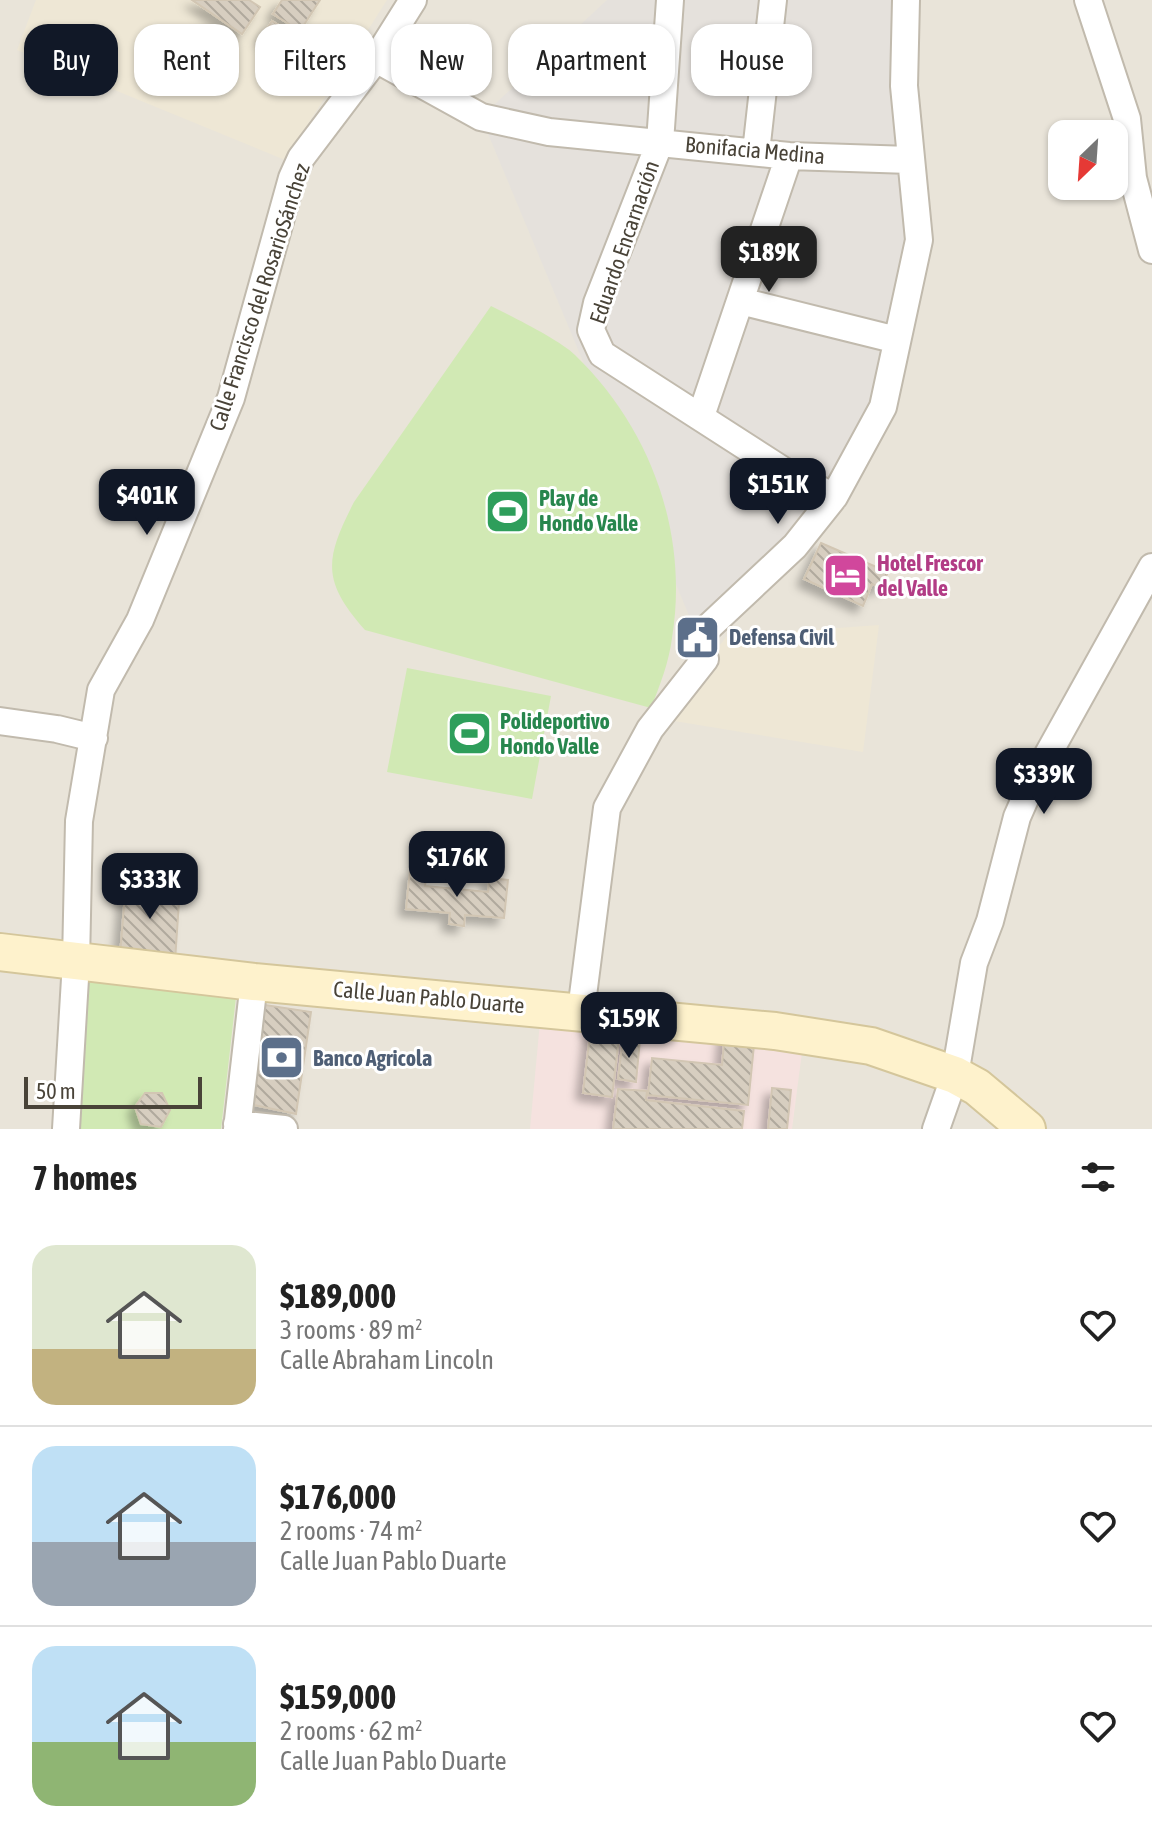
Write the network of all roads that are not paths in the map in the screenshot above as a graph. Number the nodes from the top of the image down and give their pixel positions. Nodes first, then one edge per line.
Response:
1 (413, 0) edge
2 (670, 0) edge
3 (773, 0) edge
4 (906, 0) edge
5 (1088, 0) edge
6 (376, 59) junction
7 (660, 142) junction
8 (756, 152) junction
9 (789, 156) junction
10 (910, 160) junction
11 (1152, 250) edge
12 (740, 301) junction
13 (897, 340) junction
14 (701, 416) junction
15 (834, 497) junction
16 (1152, 567) edge
17 (0, 721) edge
18 (94, 738) junction
19 (0, 952) edge
20 (76, 962) junction
21 (254, 982) junction
22 (581, 1011) junction
23 (955, 1075) junction
24 (237, 1126) edge
25 (66, 1129) edge
26 (284, 1129) edge
27 (936, 1129) edge
28 (1027, 1129) edge

1 - 6 street, Calle Francisco del RosarioSánchez
2 - 7 street, Eduardo Encarnación
3 - 8 street
4 - 10 street
5 - 11 street
6 - 7 street, Bonifacia Medina
6 - 18 street, Calle Francisco del RosarioSánchez
7 - 8 street, Bonifacia Medina
7 - 14 street, Eduardo Encarnación
8 - 9 street, Bonifacia Medina
9 - 10 street, Bonifacia Medina
9 - 12 street
10 - 13 street
12 - 13 street
12 - 14 street
13 - 15 street
14 - 15 street, Eduardo Encarnación
15 - 22 street
16 - 23 street
17 - 18 street
18 - 20 street, Calle Francisco del RosarioSánchez
19 - 20 street, Calle Juan Pablo Duarte
20 - 21 street, Calle Juan Pablo Duarte
20 - 25 street, Calle Francisco del RosarioSánchez
21 - 22 street, Calle Juan Pablo Duarte
21 - 24 street
22 - 23 street, Calle Juan Pablo Duarte
23 - 27 street
23 - 28 street, Calle Juan Pablo Duarte
24 - 26 street

